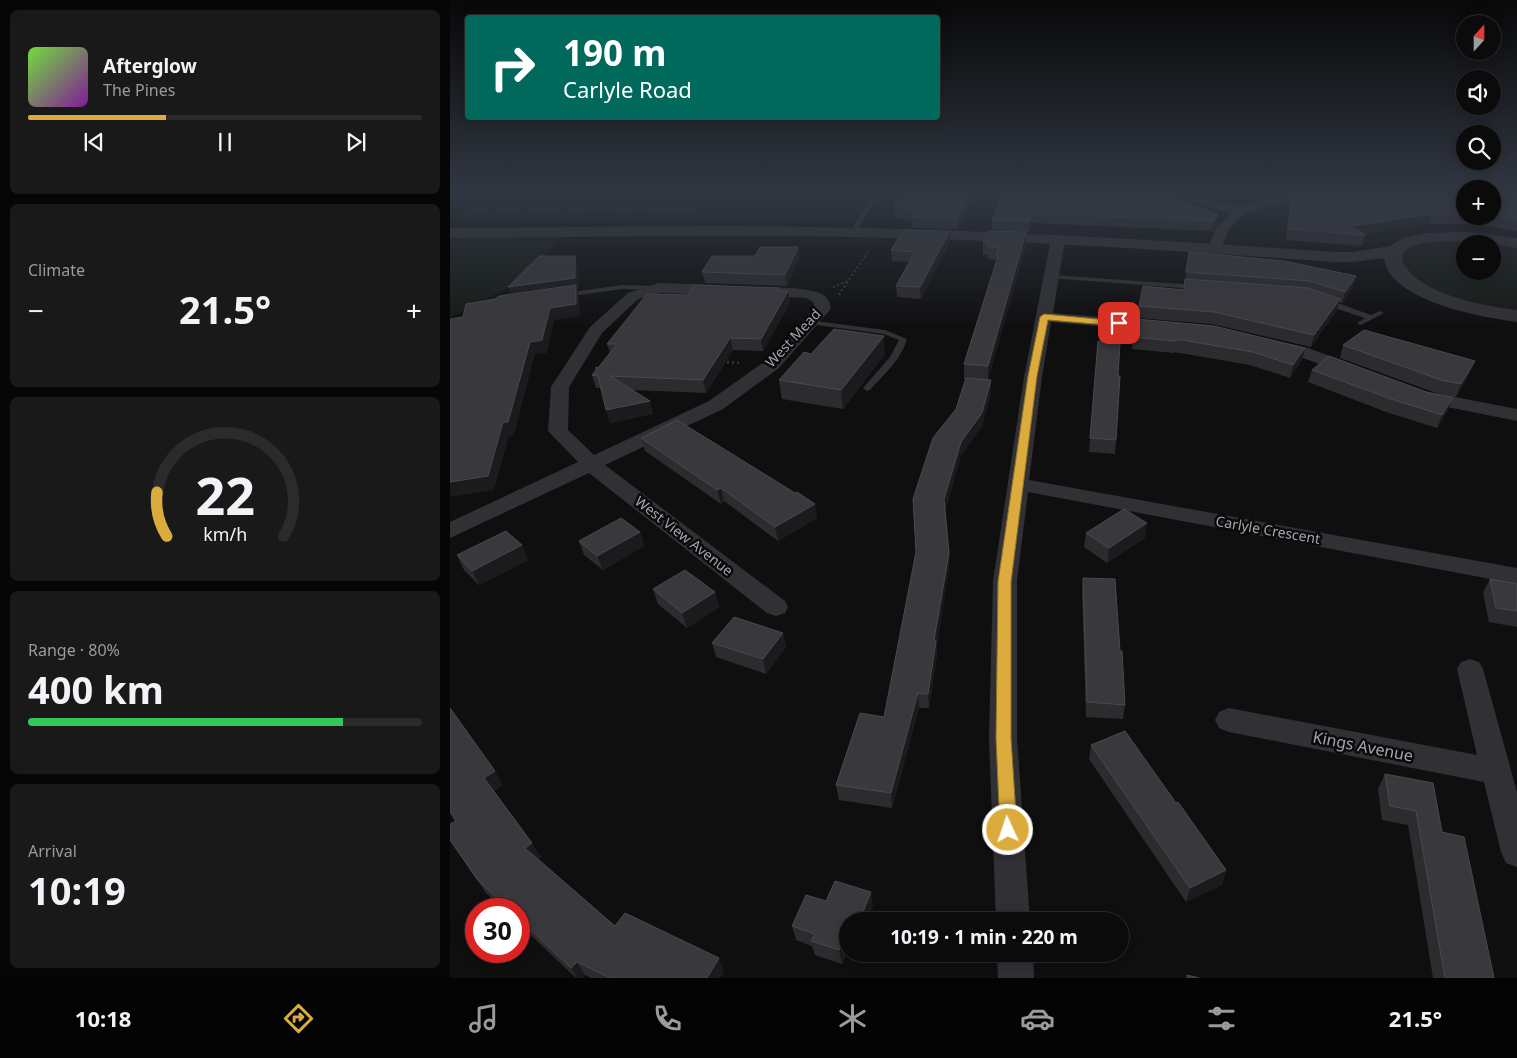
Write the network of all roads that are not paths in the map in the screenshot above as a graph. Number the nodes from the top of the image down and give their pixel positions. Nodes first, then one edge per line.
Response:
1 (989, 237) edge
2 (1220, 237) edge
3 (1443, 237) edge
4 (1460, 237) edge
5 (1058, 239) junction
6 (1517, 243) edge
7 (1215, 248) junction
8 (1396, 251) junction
9 (1334, 258) junction
10 (1401, 276) junction
11 (1052, 277) junction
12 (659, 288) junction
13 (1206, 288) edge
14 (553, 297) edge
15 (1315, 299) edge
16 (1380, 313) dead end
17 (1517, 316) edge
18 (1044, 317) junction
19 (1371, 317) junction
20 (810, 322) junction
21 (1361, 323) dead end
22 (1182, 329) edge
23 (1257, 342) edge
24 (1367, 376) edge
25 (867, 388) dead end
26 (1404, 389) edge
27 (1517, 415) edge
28 (592, 465) junction
29 (1018, 484) junction
30 (450, 531) edge
31 (1517, 576) edge
32 (776, 607) dead end
33 (1470, 669) dead end
34 (1229, 720) dead end
35 (1497, 772) junction
36 (1517, 852) edge
37 (1013, 912) edge
38 (1015, 962) edge
39 (1016, 978) edge

1 - 5 street
2 - 7 street
3 - 8 street
4 - 6 street
5 - 7 street
5 - 11 street
7 - 9 street
8 - 9 street
8 - 10 street
9 - 10 street
10 - 17 street
11 - 13 lane
11 - 18 street
12 - 14 lane
12 - 20 street, West Mead
12 - 28 street, West Mead
15 - 19 lane
16 - 19 lane
18 - 22 street
18 - 29 street
19 - 21 lane
20 - 25 lane
20 - 28 street, West Mead
23 - 24 street
26 - 27 street
28 - 30 street, West Mead
28 - 32 street, West View Avenue
29 - 31 street, Carlyle Crescent
29 - 37 street
33 - 35 street
34 - 35 street, Kings Avenue
35 - 36 street
38 - 39 street

